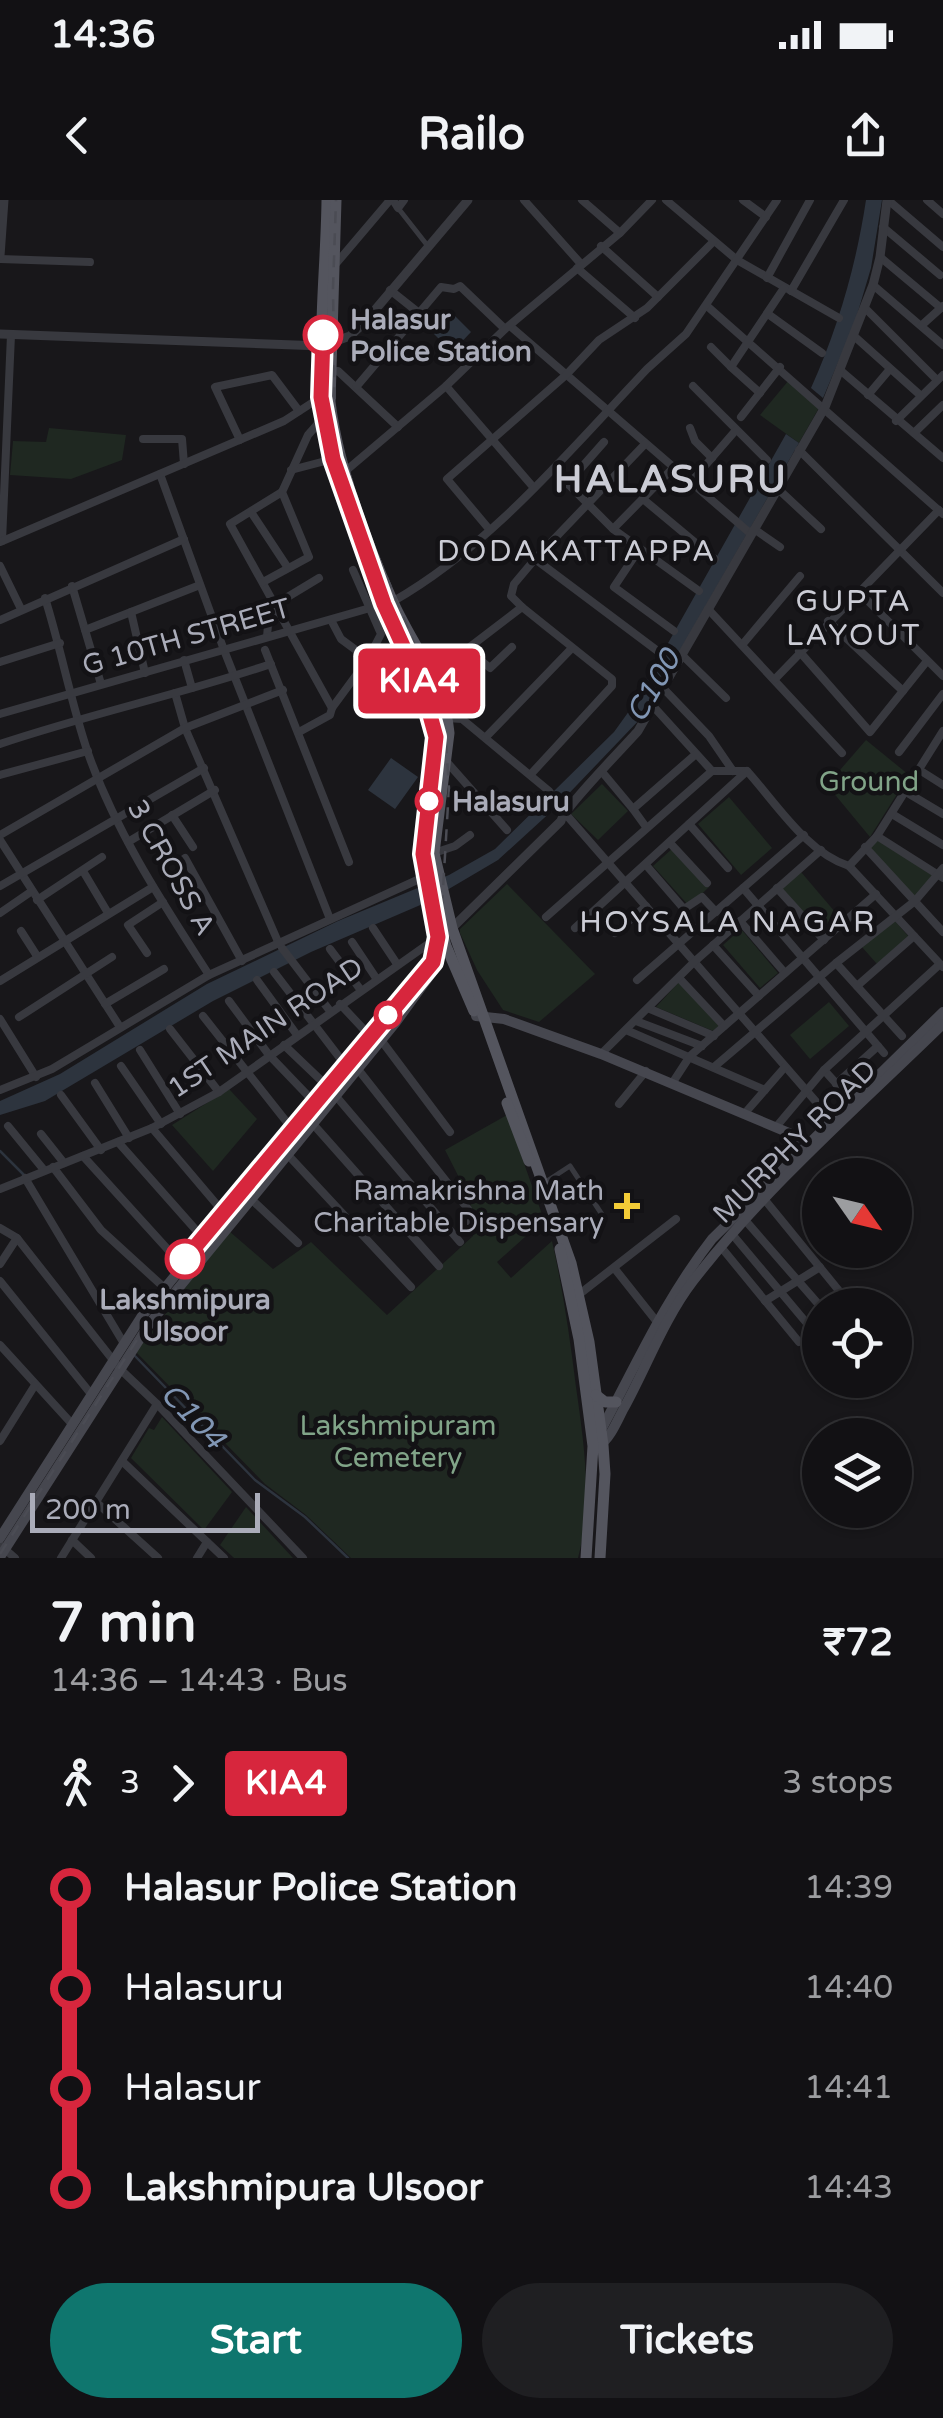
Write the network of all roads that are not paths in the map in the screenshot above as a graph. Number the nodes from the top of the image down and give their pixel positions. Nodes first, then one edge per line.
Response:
1 (4, 200) edge
2 (327, 200) edge
3 (336, 200) edge
4 (467, 200) edge
5 (524, 200) edge
6 (582, 200) edge
7 (652, 200) edge
8 (666, 200) edge
9 (744, 200) edge
10 (777, 200) edge
11 (810, 200) edge
12 (844, 200) edge
13 (887, 200) edge
14 (930, 201) edge
15 (396, 202) edge
16 (943, 214) edge
17 (766, 216) junction
18 (884, 228) junction
19 (620, 233) junction
20 (713, 242) junction
21 (427, 245) junction
22 (601, 246) junction
23 (943, 247) edge
24 (880, 257) junction
25 (0, 258) edge
26 (737, 260) junction
27 (90, 262) dead end
28 (334, 266) junction
29 (579, 266) junction
30 (941, 273) edge
31 (768, 278) junction
32 (873, 285) junction
33 (390, 290) junction
34 (787, 290) junction
35 (924, 294) junction
36 (658, 297) junction
37 (708, 306) junction
38 (942, 307) edge
39 (865, 308) junction
40 (418, 313) junction
41 (768, 314) junction
42 (634, 318) junction
43 (839, 318) dead end
44 (922, 326) junction
45 (508, 327) junction
46 (5, 335) edge
47 (854, 336) junction
48 (747, 341) junction
49 (943, 344) edge
50 (327, 345) junction
51 (710, 347) dead end
52 (822, 353) dead end
53 (731, 366) junction
54 (780, 367) junction
55 (890, 369) junction
56 (840, 370) junction
57 (331, 372) junction
58 (566, 375) junction
59 (940, 378) edge
60 (357, 386) junction
61 (446, 386) junction
62 (693, 386) dead end
63 (760, 393) junction
64 (868, 395) junction
65 (920, 395) junction
66 (321, 397) junction
67 (943, 405) edge
68 (823, 406) junction
69 (608, 410) junction
70 (299, 411) junction
71 (933, 414) junction
72 (741, 417) dead end
73 (323, 418) junction
74 (896, 420) junction
75 (943, 424) edge
76 (398, 427) junction
77 (690, 428) dead end
78 (736, 430) junction
79 (914, 433) junction
80 (143, 439) dead end
81 (240, 440) junction
82 (494, 441) junction
83 (604, 442) dead end
84 (645, 444) junction
85 (799, 450) junction
86 (712, 458) junction
87 (943, 458) edge
88 (333, 459) junction
89 (767, 460) dead end
90 (184, 464) junction
91 (673, 468) junction
92 (553, 469) junction
93 (291, 470) junction
94 (160, 474) junction
95 (342, 474) junction
96 (690, 482) junction
97 (566, 484) junction
98 (534, 488) junction
99 (777, 488) junction
100 (282, 492) junction
101 (643, 499) junction
102 (2, 501) edge
103 (588, 507) junction
104 (251, 512) junction
105 (941, 512) edge
106 (613, 529) junction
107 (821, 529) dead end
108 (489, 530) junction
109 (751, 531) junction
110 (184, 538) junction
111 (1, 542) edge
112 (780, 547) dead end
113 (640, 548) junction
114 (901, 550) junction
115 (534, 559) junction
116 (715, 559) dead end
117 (0, 566) edge
118 (288, 568) junction
119 (354, 570) dead end
120 (800, 576) dead end
121 (319, 578) dead end
122 (263, 582) junction
123 (200, 584) junction
124 (72, 586) junction
125 (699, 591) dead end
126 (858, 592) junction
127 (943, 593) edge
128 (45, 598) junction
129 (382, 605) junction
130 (522, 607) junction
131 (278, 608) junction
132 (708, 609) junction
133 (21, 610) junction
134 (131, 612) junction
135 (0, 620) edge
136 (331, 620) junction
137 (828, 621) junction
138 (290, 629) junction
139 (86, 630) junction
140 (674, 631) dead end
141 (264, 638) junction
142 (60, 642) junction
143 (742, 644) junction
144 (512, 646) dead end
145 (572, 648) junction
146 (224, 650) junction
147 (265, 650) joint
148 (799, 651) junction
149 (663, 654) dead end
150 (682, 655) junction
151 (458, 656) dead end
152 (184, 660) junction
153 (368, 660) junction
154 (927, 661) junction
155 (0, 662) edge
156 (271, 664) junction
157 (145, 673) junction
158 (235, 676) junction
159 (943, 676) edge
160 (775, 679) junction
161 (102, 684) junction
162 (192, 688) junction
163 (663, 688) junction
164 (436, 689) junction
165 (283, 690) junction
166 (72, 691) junction
167 (902, 691) junction
168 (175, 693) junction
169 (943, 694) edge
170 (726, 698) dead end
171 (246, 706) junction
172 (653, 706) junction
173 (332, 708) junction
174 (1, 714) edge
175 (80, 717) junction
176 (448, 718) junction
177 (185, 728) junction
178 (943, 731) edge
179 (299, 732) junction
180 (449, 733) junction
181 (435, 735) junction
182 (486, 737) junction
183 (0, 744) edge
184 (934, 748) junction
185 (88, 751) junction
186 (899, 752) dead end
187 (842, 753) dead end
188 (696, 754) junction
189 (943, 754) edge
190 (446, 762) junction
191 (204, 768) junction
192 (712, 771) junction
193 (733, 771) junction
194 (747, 771) junction
195 (921, 771) junction
196 (603, 773) junction
197 (531, 774) junction
198 (0, 775) edge
199 (99, 780) junction
200 (943, 785) edge
201 (215, 790) junction
202 (906, 792) junction
203 (561, 809) junction
204 (633, 809) junction
205 (892, 814) junction
206 (943, 814) edge
207 (172, 815) junction
208 (117, 819) junction
209 (689, 824) junction
210 (646, 826) junction
211 (507, 830) dead end
212 (470, 835) dead end
213 (804, 835) junction
214 (877, 836) junction
215 (0, 838) edge
216 (128, 842) junction
217 (670, 843) junction
218 (943, 846) edge
219 (193, 847) dead end
220 (866, 847) junction
221 (821, 850) junction
222 (434, 853) junction
223 (102, 857) dead end
224 (185, 858) dead end
225 (350, 862) dead end
226 (606, 862) junction
227 (646, 865) junction
228 (849, 866) junction
229 (728, 868) dead end
230 (83, 870) junction
231 (21, 873) junction
232 (941, 874) edge
233 (430, 876) junction
234 (624, 882) junction
235 (707, 884) dead end
236 (0, 886) edge
237 (153, 887) junction
238 (743, 888) junction
239 (777, 888) junction
240 (876, 894) junction
241 (34, 896) junction
242 (162, 902) junction
243 (915, 902) junction
244 (758, 905) junction
245 (646, 906) junction
246 (716, 912) junction
247 (0, 913) edge
248 (108, 913) junction
249 (896, 916) junction
250 (546, 917) dead end
251 (330, 918) junction
252 (740, 921) junction
253 (442, 924) junction
254 (373, 928) dead end
255 (576, 928) dead end
256 (20, 932) dead end
257 (943, 932) edge
258 (615, 933) dead end
259 (914, 936) junction
260 (62, 940) junction
261 (824, 940) junction
262 (352, 942) dead end
263 (442, 942) junction
264 (678, 944) junction
265 (713, 944) junction
266 (280, 946) junction
267 (330, 949) dead end
268 (147, 953) dead end
269 (37, 956) junction
270 (112, 958) dead end
271 (803, 958) junction
272 (242, 961) junction
273 (694, 962) junction
274 (836, 963) junction
275 (397, 964) junction
276 (941, 966) edge
277 (164, 969) dead end
278 (274, 972) dead end
279 (86, 974) junction
280 (785, 974) junction
281 (208, 975) junction
282 (2, 976) edge
283 (820, 977) junction
284 (376, 978) junction
285 (679, 978) junction
286 (256, 980) dead end
287 (637, 980) dead end
288 (857, 986) junction
289 (360, 989) junction
290 (759, 996) junction
291 (230, 1000) dead end
292 (104, 1004) junction
293 (340, 1004) junction
294 (650, 1008) junction
295 (330, 1011) junction
296 (943, 1012) edge
297 (739, 1014) junction
298 (202, 1016) dead end
299 (480, 1016) junction
300 (19, 1017) dead end
301 (884, 1017) junction
302 (0, 1019) edge
303 (636, 1021) junction
304 (313, 1023) junction
305 (943, 1024) edge
306 (724, 1026) junction
307 (120, 1027) junction
308 (170, 1029) dead end
309 (626, 1030) junction
310 (755, 1032) junction
311 (867, 1032) junction
312 (298, 1034) junction
313 (714, 1036) junction
314 (902, 1036) dead end
315 (376, 1038) junction
316 (284, 1045) junction
317 (702, 1046) junction
318 (140, 1050) dead end
319 (601, 1054) junction
320 (270, 1055) junction
321 (690, 1056) junction
322 (121, 1066) dead end
323 (351, 1067) junction
324 (714, 1067) junction
325 (786, 1067) junction
326 (248, 1070) junction
327 (824, 1070) junction
328 (646, 1071) junction
329 (36, 1076) junction
330 (0, 1079) edge
331 (673, 1082) junction
332 (94, 1083) dead end
333 (4, 1090) edge
334 (765, 1090) junction
335 (806, 1090) junction
336 (332, 1091) junction
337 (219, 1092) junction
338 (60, 1095) dead end
339 (315, 1103) junction
340 (618, 1104) dead end
341 (818, 1104) dead end
342 (745, 1113) junction
343 (180, 1114) junction
344 (313, 1124) junction
345 (8, 1126) dead end
346 (156, 1126) junction
347 (776, 1128) junction
348 (293, 1130) junction
349 (450, 1132) dead end
350 (41, 1134) dead end
351 (129, 1138) junction
352 (118, 1142) junction
353 (815, 1144) junction
354 (101, 1150) junction
355 (288, 1155) junction
356 (83, 1156) junction
357 (64, 1163) junction
358 (49, 1169) junction
359 (27, 1177) junction
360 (544, 1183) junction
361 (0, 1189) edge
362 (251, 1200) junction
363 (765, 1200) junction
364 (224, 1214) junction
365 (603, 1216) dead end
366 (676, 1220) dead end
367 (745, 1220) junction
368 (0, 1228) edge
369 (469, 1228) dead end
370 (559, 1234) junction
371 (732, 1234) junction
372 (17, 1238) junction
373 (203, 1238) junction
374 (460, 1242) dead end
375 (298, 1243) dead end
376 (802, 1246) edge
377 (721, 1248) junction
378 (0, 1264) edge
379 (181, 1264) junction
380 (439, 1266) dead end
381 (820, 1268) joint
382 (615, 1269) junction
383 (0, 1281) edge
384 (798, 1281) junction
385 (411, 1287) dead end
386 (804, 1288) edge
387 (836, 1288) edge
388 (168, 1291) junction
389 (780, 1292) junction
390 (575, 1298) junction
391 (765, 1301) junction
392 (802, 1318) edge
393 (657, 1322) junction
394 (799, 1342) dead end
395 (128, 1348) junction
396 (1, 1350) edge
397 (116, 1364) junction
398 (36, 1385) junction
399 (91, 1394) junction
400 (596, 1395) junction
401 (616, 1402) junction
402 (157, 1404) junction
403 (72, 1424) junction
404 (597, 1438) junction
405 (0, 1441) edge
406 (122, 1460) junction
407 (96, 1502) junction
408 (72, 1540) junction
409 (208, 1542) junction
410 (1, 1547) edge
411 (15, 1558) edge
412 (61, 1558) edge
413 (91, 1558) edge
414 (158, 1558) edge
415 (198, 1558) edge
416 (224, 1558) edge
417 (303, 1558) edge
418 (586, 1558) edge
419 (600, 1558) edge

1 - 25 street
2 - 50 main road
3 - 28 main road
4 - 21 street
5 - 29 street
6 - 19 street
7 - 19 street
8 - 20 street
9 - 17 street
10 - 17 street, G 10TH STREET
11 - 31 street
12 - 34 street
13 - 18 street
13 - 23 street
14 - 16 street
15 - 21 street
15 - 28 street
17 - 26 street, G 10TH STREET
18 - 24 street
18 - 30 street
19 - 22 street
20 - 26 street
20 - 36 street
21 - 33 street
22 - 29 street
22 - 36 street
24 - 32 street
24 - 35 street
25 - 27 street
26 - 31 street
26 - 37 street, G 10TH STREET
28 - 50 main road
29 - 42 street
29 - 45 street
30 - 35 street
31 - 34 street
32 - 39 street
32 - 44 street
33 - 40 street
33 - 50 street
34 - 41 street
34 - 43 street
35 - 38 street
36 - 42 street
37 - 48 street
37 - 69 street, G 10TH STREET
38 - 44 street
39 - 47 street
39 - 59 street
40 - 45 street
40 - 60 street
41 - 48 street
41 - 52 street
42 - 58 street
44 - 49 street
45 - 58 street
45 - 61 street
46 - 50 street
46 - 102 street
47 - 55 street
47 - 56 street
48 - 53 street
48 - 54 street
50 - 57 main road
50 - 66 main road
51 - 53 street
53 - 63 street
54 - 63 street
54 - 68 street
55 - 64 street
55 - 65 street
56 - 64 street
56 - 68 street
57 - 60 street
57 - 95 main road
58 - 69 street
58 - 82 street
59 - 65 street
60 - 76 street
61 - 76 street
61 - 82 street
62 - 78 street
63 - 72 street
64 - 74 street
65 - 74 street
66 - 70 street
66 - 73 main road
67 - 71 street
68 - 85 street
68 - 105 street
69 - 84 street
69 - 92 street, G 10TH STREET
70 - 81 street
70 - 81 street
71 - 75 street
71 - 79 street
73 - 88 main road
73 - 93 street
74 - 79 street
76 - 95 street
77 - 86 street
78 - 86 street
78 - 89 street
79 - 87 street
80 - 90 street
81 - 90 street
82 - 98 street
82 - 108 street
83 - 97 street
84 - 91 street
84 - 103 street
85 - 99 street
85 - 114 street
86 - 96 street
88 - 93 street
88 - 95 main road
90 - 94 street
91 - 96 street
91 - 101 street
92 - 97 street
92 - 98 street, G 10TH STREET
93 - 100 street
94 - 110 street
94 - 111 street
95 - 129 main road
96 - 109 street
97 - 103 street
98 - 108 street, G 10TH STREET
99 - 107 street
99 - 109 street
100 - 104 street
100 - 118 street
101 - 106 street
101 - 116 street
102 - 111 street
103 - 106 street
103 - 115 street
104 - 118 street
104 - 122 street
105 - 114 street
106 - 113 street
108 - 129 street, G 10TH STREET
109 - 112 street
109 - 132 street
110 - 123 street
110 - 124 street
113 - 125 street
113 - 140 street
114 - 126 street
114 - 127 street
115 - 130 street
115 - 149 street
117 - 133 street
118 - 122 street
119 - 129 street
120 - 143 street
121 - 131 street
122 - 131 street
123 - 134 street
123 - 146 street
124 - 128 street
124 - 139 street
126 - 137 street
126 - 154 street
128 - 133 street
128 - 142 street, 3 CROSS A
129 - 136 street, G 10TH STREET
129 - 153 street
129 - 164 main road
129 - 181 main road
130 - 145 street
130 - 151 street
131 - 138 street
131 - 141 street
132 - 143 street
132 - 150 street
133 - 135 street
134 - 139 street
134 - 157 street
136 - 138 street, G 10TH STREET
136 - 153 street
137 - 148 street
137 - 167 street
138 - 141 street, G 10TH STREET
138 - 173 street
139 - 161 street
141 - 146 street, G 10TH STREET
141 - 147 street
142 - 155 street
142 - 166 street, 3 CROSS A
143 - 160 street
144 - 164 street
145 - 182 street
145 - 197 street
146 - 152 street, G 10TH STREET
146 - 158 street
147 - 156 street
148 - 160 street
148 - 167 street
150 - 163 street
150 - 170 street
152 - 157 street, G 10TH STREET
152 - 162 street
153 - 173 street
154 - 159 street
154 - 167 street
156 - 158 street
156 - 165 street
157 - 161 street, G 10TH STREET
158 - 162 street
158 - 171 street
160 - 187 street
161 - 166 street, G 10TH STREET
162 - 168 street
163 - 172 street
163 - 193 street
164 - 176 main road
165 - 171 street
165 - 179 street
166 - 174 street, G 10TH STREET
166 - 175 street, 3 CROSS A
168 - 175 street
168 - 177 street
169 - 186 street
171 - 177 street
171 - 251 street
172 - 188 street
172 - 196 street
173 - 179 street
175 - 183 street
175 - 185 street, 3 CROSS A
176 - 180 main road
176 - 182 street
177 - 191 street
177 - 199 street
178 - 184 street
179 - 225 street
180 - 181 main road
180 - 190 main road
181 - 233 main road
182 - 197 street
184 - 189 street
184 - 195 street
185 - 198 street
185 - 199 street, 3 CROSS A
188 - 192 street
188 - 204 street
190 - 211 street
190 - 222 main road
191 - 201 street
191 - 208 street
192 - 193 street
192 - 210 street
193 - 194 street
194 - 209 street
194 - 213 street
195 - 200 street
195 - 202 street
196 - 203 street
196 - 204 street
197 - 203 street
199 - 208 street, 3 CROSS A
199 - 215 street
201 - 207 street
201 - 266 street
202 - 205 street
202 - 206 street
203 - 226 street
203 - 253 street
204 - 210 street
205 - 214 street
205 - 218 street
207 - 216 street
207 - 219 street
208 - 216 street, 3 CROSS A
208 - 231 street
209 - 217 street
209 - 229 street
210 - 226 street
212 - 222 street
213 - 221 street
213 - 238 street
214 - 220 street
214 - 232 street
215 - 231 street
216 - 237 street, 3 CROSS A
217 - 227 street
217 - 235 street
220 - 228 street
220 - 243 street
221 - 228 street
221 - 239 street
222 - 233 main road
223 - 230 street
224 - 272 street
226 - 234 street
226 - 250 street
227 - 234 street
227 - 246 street
228 - 240 street
230 - 241 street
230 - 248 street
231 - 236 street
231 - 241 street
232 - 243 street
233 - 251 street
233 - 253 main road
234 - 245 street
234 - 255 street
237 - 242 street, 3 CROSS A
237 - 248 street
238 - 244 street
238 - 246 street
239 - 244 street
239 - 261 street
240 - 249 street
240 - 261 street
241 - 247 street
241 - 260 street
242 - 268 street
242 - 281 street, 3 CROSS A
243 - 249 street
243 - 257 street
244 - 252 street
244 - 271 street
245 - 258 street
245 - 264 street
246 - 264 street
248 - 260 street
249 - 259 street
249 - 274 street
251 - 266 street
252 - 265 street
252 - 280 street
253 - 263 main road
253 - 299 main road
254 - 275 street
256 - 269 street
259 - 276 street
259 - 288 street
260 - 269 street
260 - 279 street
261 - 271 street
262 - 284 street
263 - 275 street, 1ST MAIN ROAD
263 - 299 main road
263 - 315 main road
264 - 273 street
264 - 287 street
265 - 273 street
265 - 290 street
266 - 272 street
266 - 295 street
267 - 289 street
269 - 282 street
270 - 279 street
271 - 280 street
271 - 283 street
272 - 281 street
273 - 285 street
273 - 297 street
274 - 283 street
274 - 288 street
275 - 284 street, 1ST MAIN ROAD
276 - 301 street
277 - 292 street
278 - 304 street
279 - 292 street
279 - 300 street
280 - 290 street
281 - 307 street
283 - 310 street
283 - 311 street
284 - 289 street, 1ST MAIN ROAD
285 - 294 street
285 - 306 street
286 - 312 street
288 - 301 street
289 - 293 street, 1ST MAIN ROAD
290 - 297 street
291 - 320 street
292 - 307 street
293 - 295 street, 1ST MAIN ROAD
293 - 315 street
294 - 303 street
294 - 313 street
295 - 304 street, 1ST MAIN ROAD
296 - 353 main road, MURPHY ROAD
297 - 306 street
297 - 310 street
298 - 326 street
299 - 319 main road
299 - 360 main road
299 - 370 main road
301 - 311 street
301 - 314 street
302 - 329 street
303 - 309 street
303 - 317 street
304 - 312 street, 1ST MAIN ROAD
304 - 323 street
305 - 353 main road, MURPHY ROAD
306 - 313 street
307 - 329 street
308 - 337 street
309 - 319 street
309 - 321 street
310 - 324 street
310 - 325 street
311 - 327 street
311 - 327 street
312 - 316 street, 1ST MAIN ROAD
313 - 317 street
315 - 323 main road
315 - 349 street
316 - 320 street, 1ST MAIN ROAD
316 - 336 street
317 - 321 street
318 - 343 street
319 - 328 main road
320 - 326 street, 1ST MAIN ROAD
320 - 339 street
321 - 324 street
321 - 331 street
322 - 346 street
323 - 336 main road
323 - 369 street
324 - 334 street
325 - 334 street
325 - 335 street
326 - 337 street, 1ST MAIN ROAD
326 - 348 street
327 - 335 street
328 - 331 main road
328 - 340 street
329 - 333 street
330 - 333 street
331 - 342 main road
332 - 351 street
334 - 342 street
335 - 341 street
335 - 347 street
336 - 339 main road
336 - 344 main road
336 - 374 street
337 - 343 street, 1ST MAIN ROAD
338 - 354 street
339 - 348 main road
342 - 347 main road
343 - 346 street, 1ST MAIN ROAD
344 - 355 main road
344 - 380 street
345 - 358 street
346 - 351 street, 1ST MAIN ROAD
346 - 364 street
347 - 353 main road
348 - 364 main road
350 - 357 street
351 - 352 street, 1ST MAIN ROAD
352 - 354 street, 1ST MAIN ROAD
352 - 373 street
353 - 363 main road, MURPHY ROAD
353 - 393 main road, MURPHY ROAD
354 - 356 street, 1ST MAIN ROAD
355 - 362 main road
355 - 385 street
356 - 357 street, 1ST MAIN ROAD
356 - 379 street
357 - 358 street, 1ST MAIN ROAD
358 - 359 street, 1ST MAIN ROAD
358 - 388 street
359 - 361 street, 1ST MAIN ROAD
359 - 395 street
360 - 365 street
360 - 370 main road
362 - 375 street
362 - 388 main road
363 - 367 main road, MURPHY ROAD
363 - 376 street
364 - 373 main road
366 - 382 street
367 - 371 main road, MURPHY ROAD
367 - 384 street
368 - 372 street
370 - 390 main road
371 - 377 main road, MURPHY ROAD
371 - 389 street
372 - 378 street
372 - 397 street
373 - 379 main road
377 - 391 street
377 - 404 main road, MURPHY ROAD
379 - 388 main road
381 - 384 street
381 - 387 street
382 - 390 street
382 - 393 street
383 - 399 street
384 - 386 street
384 - 389 street
388 - 395 main road
389 - 391 street
389 - 392 street
390 - 400 main road
390 - 404 main road
391 - 394 street
393 - 401 main road, MURPHY ROAD
395 - 397 main road
396 - 398 street
397 - 399 main road
397 - 402 street
397 - 410 main road
398 - 403 street
398 - 405 street
399 - 403 main road
400 - 401 main road
400 - 404 main road
401 - 404 main road, MURPHY ROAD
402 - 406 street
402 - 417 street
403 - 410 main road
404 - 418 main road
404 - 419 main road
406 - 407 street
406 - 409 street
407 - 408 street
407 - 414 street
408 - 412 street
408 - 413 street
409 - 415 street
409 - 416 street
410 - 411 street

